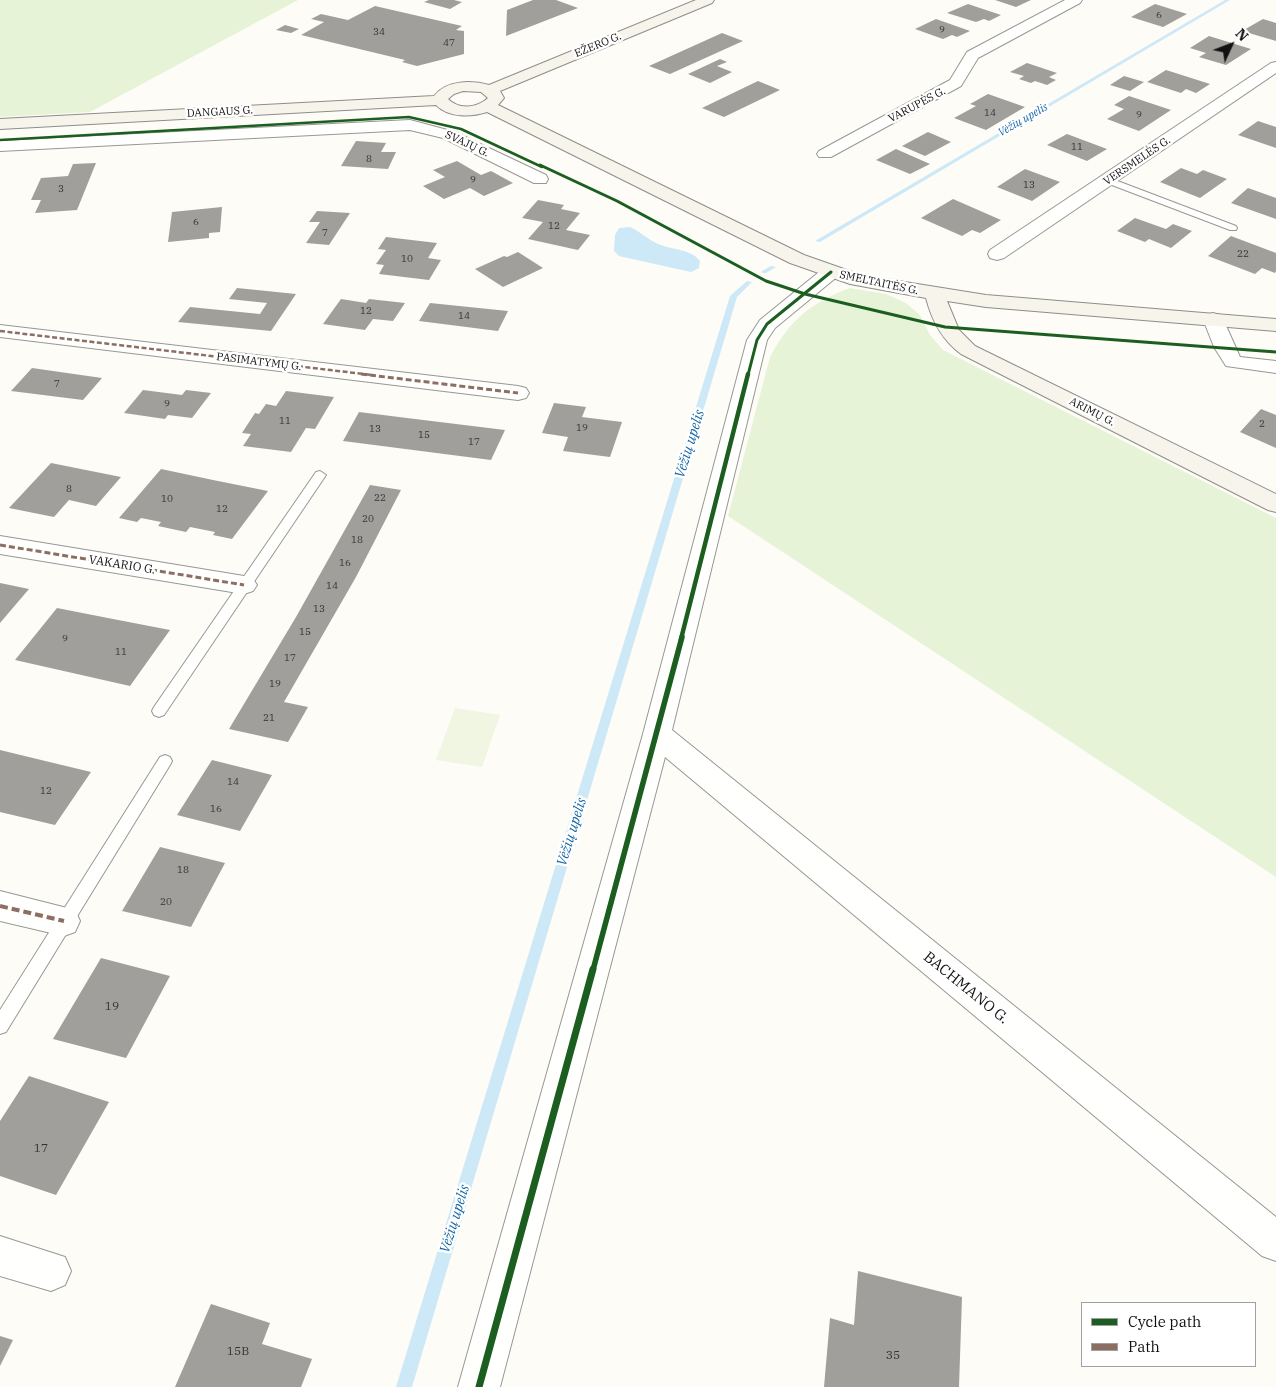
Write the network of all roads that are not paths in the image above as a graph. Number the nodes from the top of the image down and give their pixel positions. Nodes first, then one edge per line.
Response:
1 (707, 0) edge
2 (1075, 0) edge
3 (1276, 66) edge
4 (489, 98) junction
5 (440, 100) junction
6 (0, 124) edge
7 (0, 146) edge
8 (825, 154) dead end
9 (540, 179) dead end
10 (1107, 180) junction
11 (1233, 228) dead end
12 (997, 254) dead end
13 (831, 272) junction
14 (934, 294) junction
15 (1214, 319) junction
16 (1276, 325) edge
17 (0, 331) edge
18 (1276, 367) edge
19 (518, 392) dead end
20 (320, 475) dead end
21 (1276, 504) edge
22 (0, 545) edge
23 (244, 585) junction
24 (159, 711) dead end
25 (657, 734) junction
26 (165, 760) dead end
27 (0, 906) edge
28 (64, 921) junction
29 (0, 1026) edge
30 (1276, 1242) edge
31 (0, 1256) edge
32 (51, 1271) dead end
33 (479, 1387) edge

1 - 4 main road, EŽERO G.
2 - 8 street, VARUPĖS G.
3 - 10 street, VERSMELĖS G.
4 - 5 main road, EŽERO G.
4 - 5 main road
4 - 13 main road, SMELTAITĖS G.
5 - 6 main road, DANGAUS G.
7 - 9 street, SVAJŲ G.
10 - 11 lane
10 - 12 street, VERSMELĖS G.
13 - 14 main road, SMELTAITĖS G.
13 - 25 street
14 - 15 main road, SMELTAITĖS G.
14 - 21 main road, ARIMŲ G.
15 - 16 main road, SMELTAITĖS G.
15 - 18 street
17 - 19 street, PASIMATYMŲ G.
20 - 23 lane
22 - 23 street, VAKARIO G.
23 - 24 lane
25 - 30 street, BACHMANO G.
25 - 33 street
26 - 28 lane
27 - 28 street
28 - 29 lane
31 - 32 street

